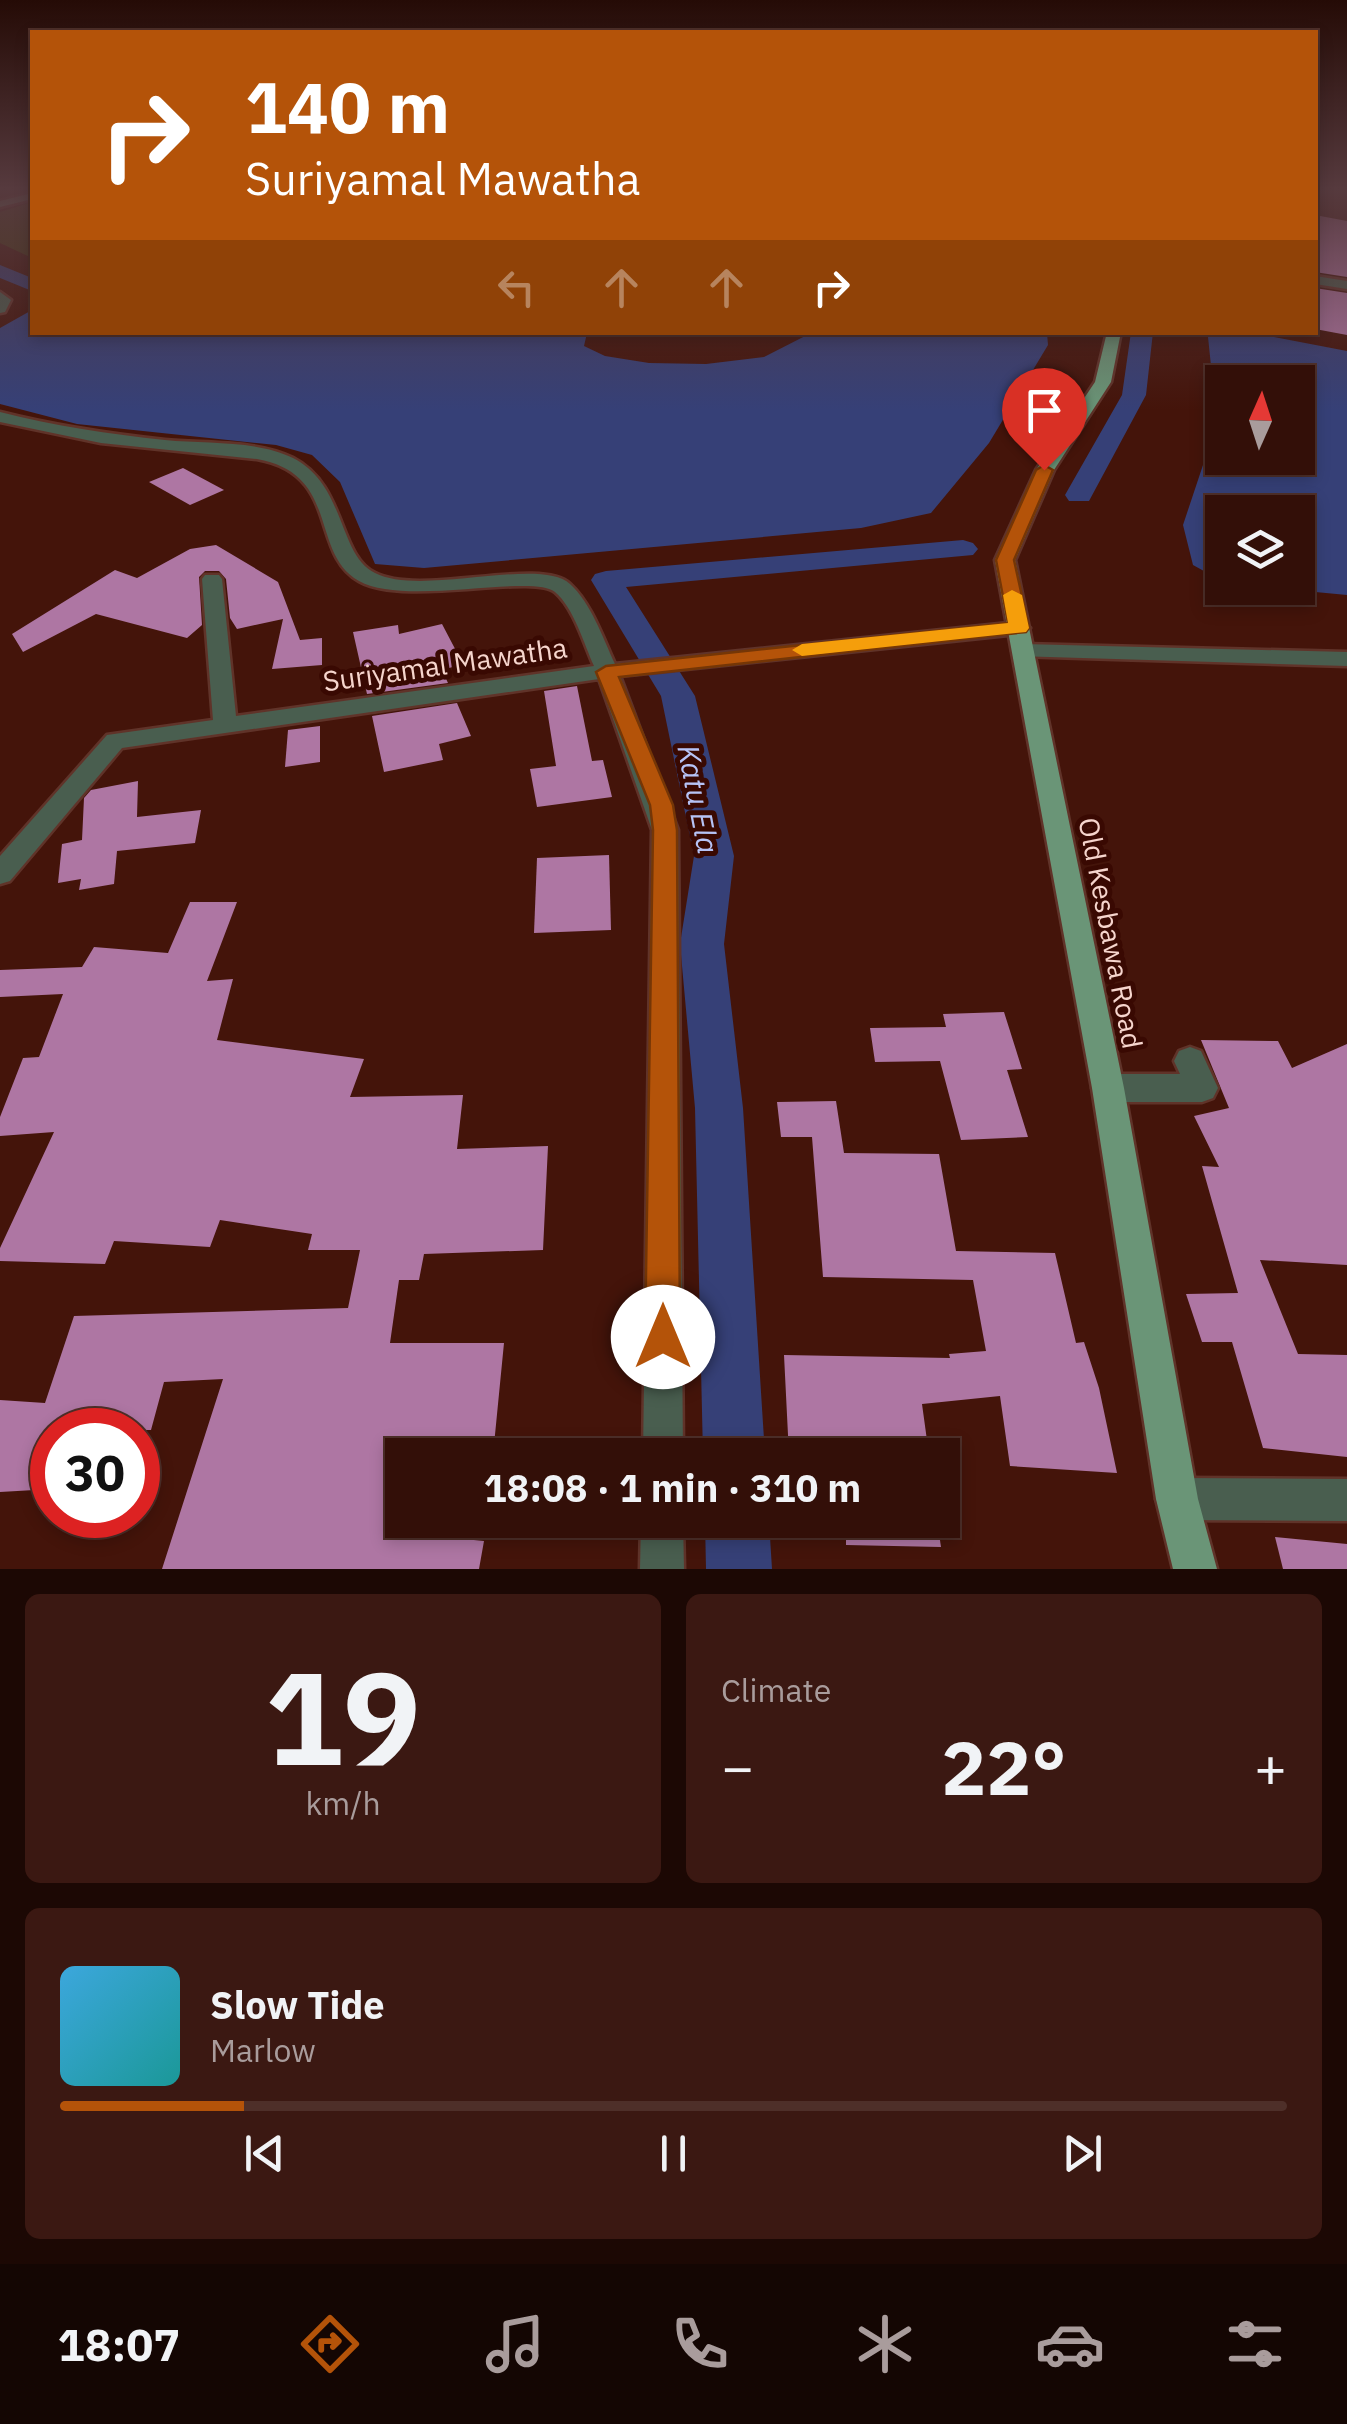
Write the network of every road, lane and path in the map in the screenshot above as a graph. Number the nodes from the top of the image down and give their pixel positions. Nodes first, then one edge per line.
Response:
1 (1318, 280) edge
2 (1347, 284) edge
3 (0, 296) edge
4 (0, 309) edge
5 (1113, 335) edge
6 (0, 417) edge
7 (212, 579) dead end
8 (1021, 640) junction
9 (1347, 659) edge
10 (611, 671) junction
11 (224, 726) junction
12 (0, 874) edge
13 (1190, 1061) dead end
14 (1108, 1088) junction
15 (662, 1438) edge
16 (1177, 1499) junction
17 (1347, 1500) edge
18 (662, 1538) edge
19 (662, 1569) edge
20 (1195, 1569) edge

1 - 2 street
3 - 4 street
5 - 8 main road, Old Kesbawa Road
6 - 10 street
7 - 11 street
8 - 9 street, Suriyamal Mawatha
8 - 10 street, Suriyamal Mawatha
8 - 14 main road, Old Kesbawa Road
10 - 11 street, Suriyamal Mawatha
10 - 15 street
11 - 12 street, Suriyamal Mawatha
13 - 14 street
14 - 16 main road, Old Kesbawa Road
16 - 17 street
16 - 20 main road, Old Kesbawa Road
18 - 19 street

